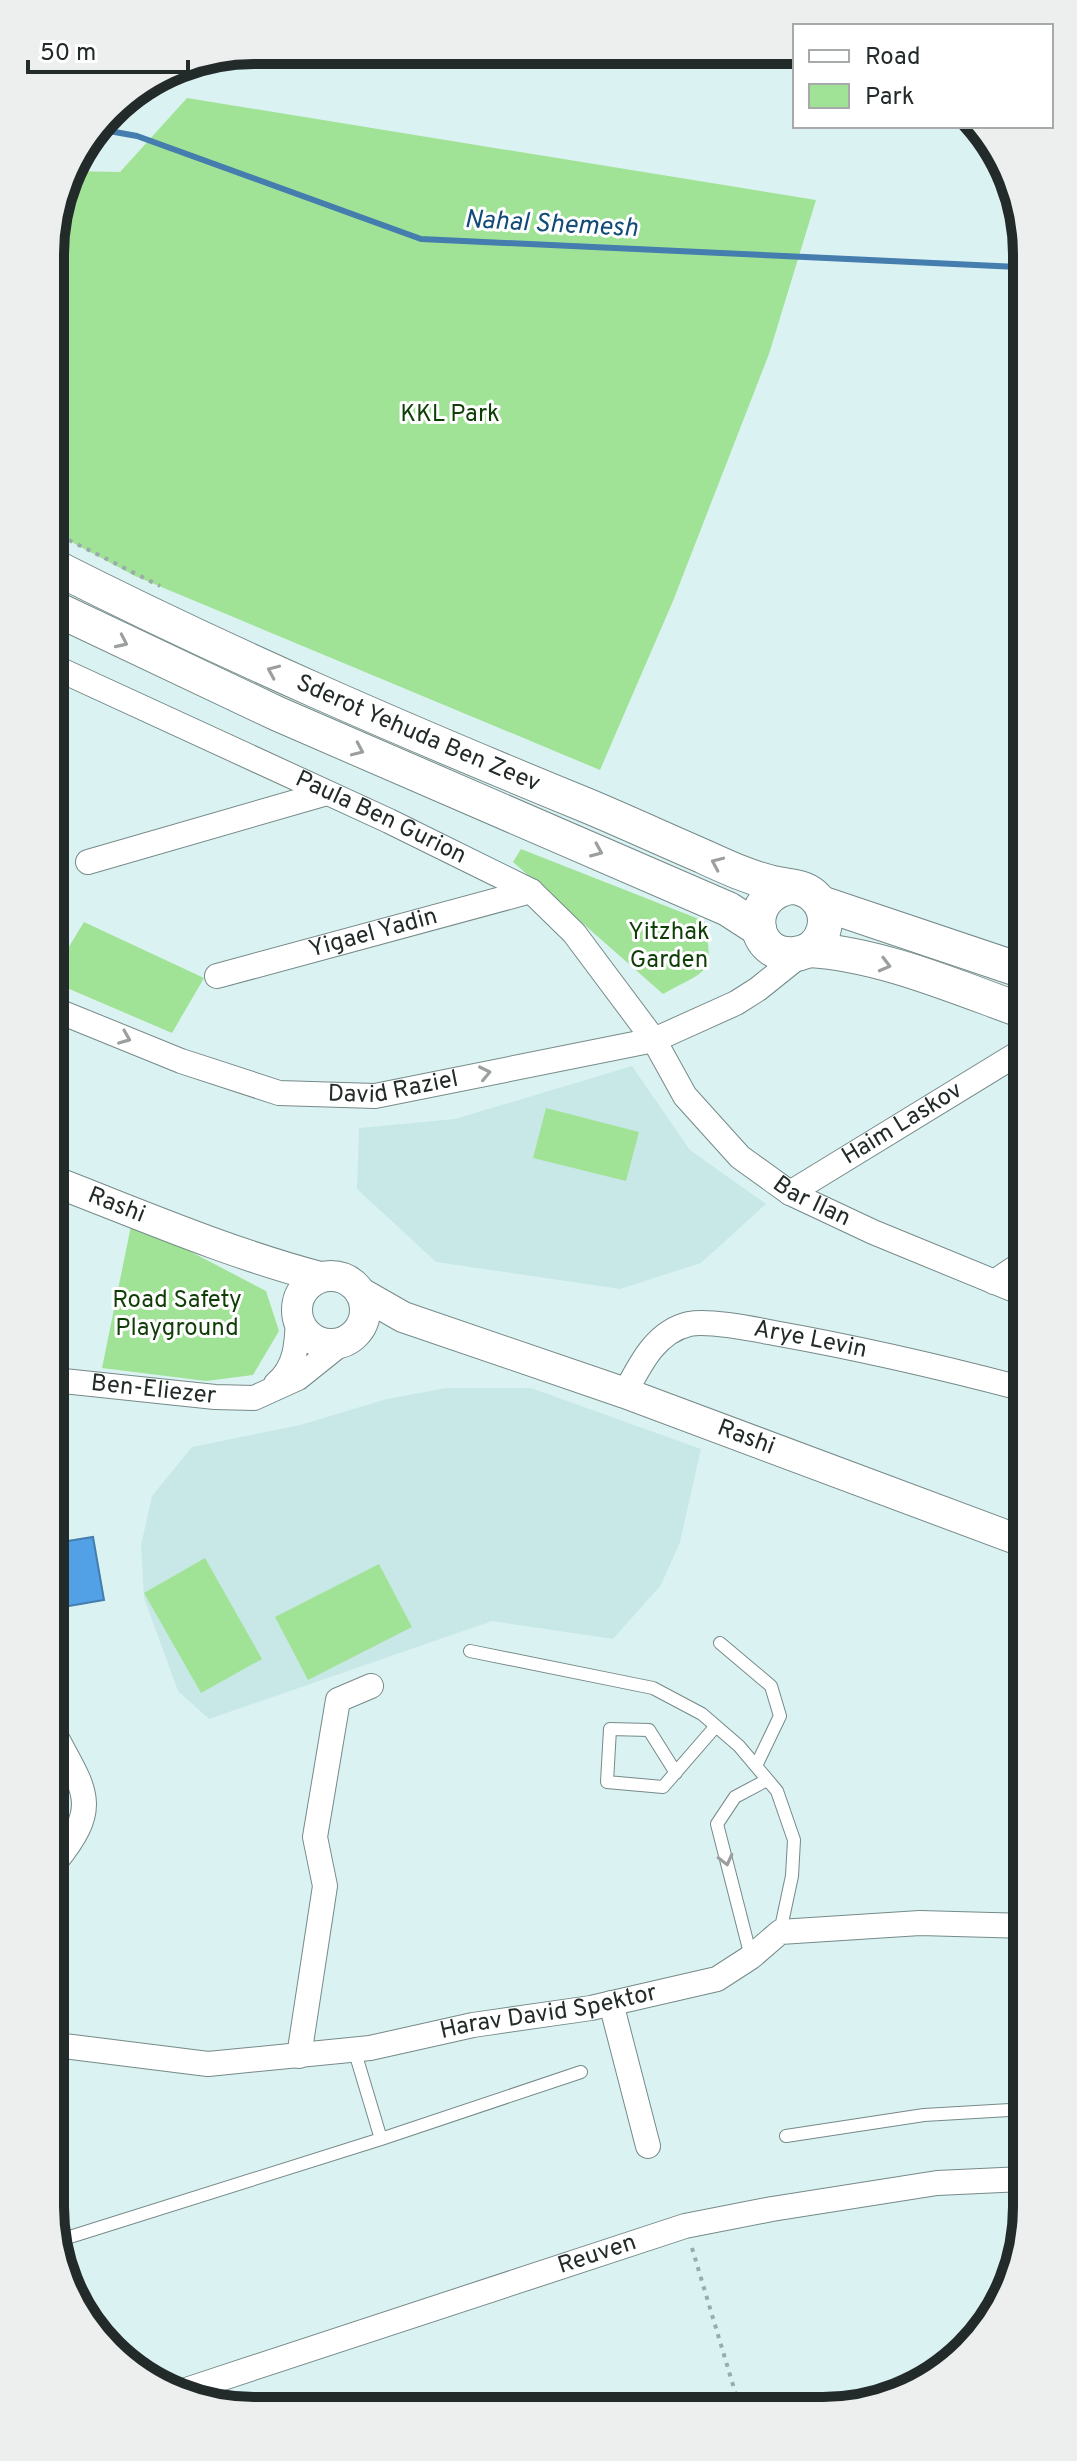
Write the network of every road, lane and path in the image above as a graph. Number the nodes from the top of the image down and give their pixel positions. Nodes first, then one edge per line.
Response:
1 (64, 571) edge
2 (64, 613) edge
3 (64, 672) edge
4 (79, 679) junction
5 (64, 684) edge
6 (327, 793) junction
7 (88, 862) dead end
8 (791, 887) junction
9 (531, 891) junction
10 (821, 903) junction
11 (760, 932) junction
12 (806, 952) junction
13 (1013, 968) edge
14 (217, 976) dead end
15 (736, 1003) junction
16 (1013, 1007) edge
17 (64, 1013) edge
18 (654, 1040) junction
19 (1013, 1056) edge
20 (64, 1185) edge
21 (790, 1193) junction
22 (180, 1230) junction
23 (1013, 1269) edge
24 (320, 1277) junction
25 (994, 1282) junction
26 (1013, 1290) edge
27 (361, 1293) junction
28 (297, 1313) junction
29 (349, 1338) junction
30 (464, 1339) junction
31 (64, 1381) edge
32 (1013, 1386) edge
33 (625, 1393) junction
34 (254, 1398) junction
35 (1013, 1538) edge
36 (720, 1643) dead end
37 (470, 1651) dead end
38 (371, 1686) dead end
39 (716, 1726) junction
40 (64, 1750) edge
41 (756, 1766) junction
42 (676, 1773) junction
43 (767, 1780) junction
44 (64, 1849) edge
45 (1013, 1926) edge
46 (780, 1932) junction
47 (751, 1957) junction
48 (611, 2003) junction
49 (64, 2046) edge
50 (354, 2049) junction
51 (299, 2056) junction
52 (581, 2072) dead end
53 (1013, 2110) edge
54 (786, 2136) dead end
55 (381, 2139) junction
56 (648, 2146) dead end
57 (1013, 2180) edge
58 (685, 2226) junction
59 (67, 2238) edge
60 (194, 2387) edge
61 (737, 2397) edge

8 -> 1 main road, Sderot Yehuda Ben Zeev
2 -> 11 main road, Sderot Yehuda Ben Zeev
3 - 4 street, Paula Ben Gurion
4 - 5 street
4 - 6 street, Paula Ben Gurion
6 - 7 street
6 - 9 street, Paula Ben Gurion
8 - 10 main road
8 - 11 main road
9 - 14 street, Yigael Yadin
9 - 18 street, Paula Ben Gurion
10 - 12 main road
10 - 13 main road
11 - 12 main road
11 - 15 street
12 - 15 street, David Raziel
12 -> 16 main road
15 - 18 street, David Raziel
17 -> 18 street, David Raziel
18 - 21 street, Bar Ilan
19 - 21 street, Haim Laskov
20 - 22 street, Rashi
21 - 25 street, Bar Ilan
22 - 24 street, Rashi
22 - 28 street, Rashi
23 - 25 street
24 - 27 street
24 - 28 street
25 - 26 street, Bar Ilan
27 - 29 street
27 - 30 street, Rashi
28 - 29 street
28 - 34 street
29 - 30 street, Rashi
29 - 34 street, Ben-Eliezer
30 - 33 street, Rashi
31 - 34 street, Ben-Eliezer
32 - 33 street, Arye Levin
33 - 35 street, Rashi
36 - 41 lane
37 - 39 lane
38 - 51 street
39 - 41 lane
39 - 42 lane
40 - 44 street
41 - 43 lane
42 - 42 lane
43 - 46 lane
43 -> 47 lane
45 - 46 street
46 - 47 street, Harav David Spektor
47 - 48 street, Harav David Spektor
48 - 50 street, Harav David Spektor
48 - 56 street
49 - 51 street, Harav David Spektor
50 - 51 street, Harav David Spektor
50 - 55 lane
52 - 55 lane
53 - 54 lane
55 - 59 lane
57 - 58 street, Reuven
58 - 60 street, Reuven
58 - 61 path

